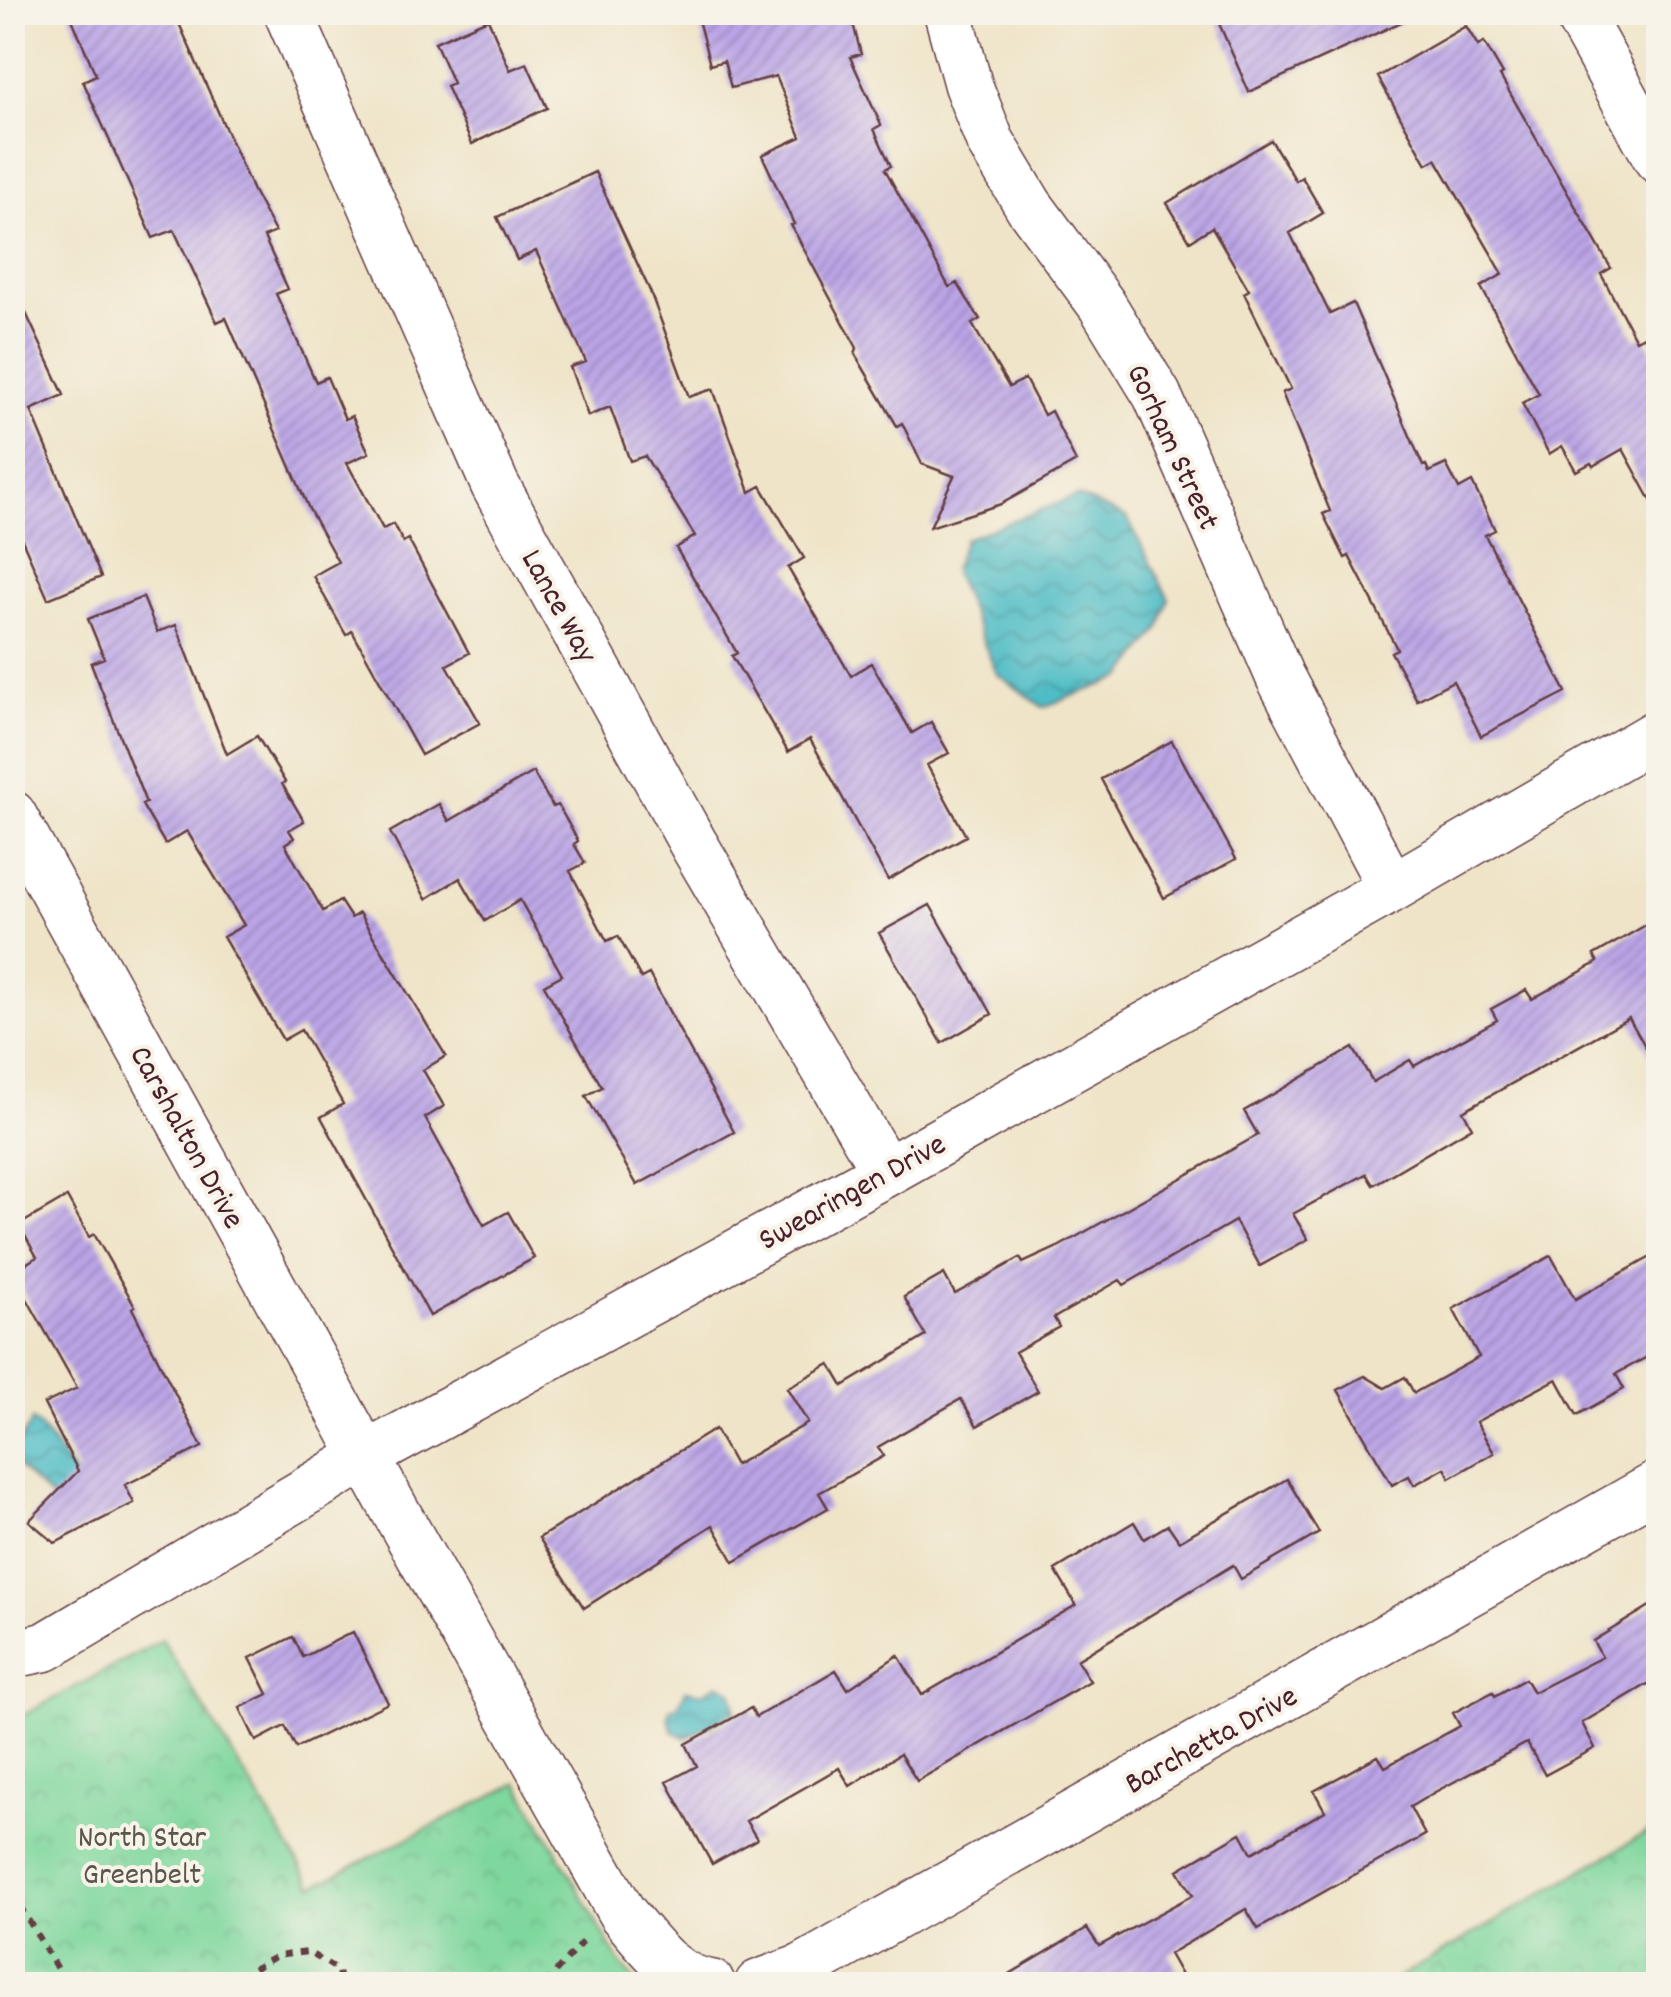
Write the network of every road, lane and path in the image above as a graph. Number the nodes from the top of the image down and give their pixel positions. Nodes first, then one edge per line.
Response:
1 (288, 12) edge
2 (948, 12) edge
3 (1576, 12) edge
4 (1658, 159) edge
5 (1658, 733) edge
6 (12, 816) edge
7 (1392, 888) junction
8 (886, 1172) junction
9 (366, 1456) junction
10 (1658, 1484) edge
11 (29, 1651) edge
12 (12, 1685) edge
13 (12, 1892) edge
14 (622, 1913) junction
15 (73, 1984) edge
16 (225, 1984) edge
17 (340, 1984) edge
18 (545, 1984) edge
19 (710, 1984) edge
20 (759, 1984) edge

1 - 8 street, Lance Way
2 - 7 street, Gorham Street
3 - 4 street
5 - 7 street, Swearingen Drive
6 - 9 street, Carshalton Drive
7 - 8 street, Swearingen Drive
8 - 9 street, Swearingen Drive
9 - 11 street, Swearingen Drive
9 - 14 street
10 - 20 street, Barchetta Drive
11 - 12 street, Swearingen Drive
13 - 15 path
14 - 18 path
14 - 19 street
16 - 17 path

